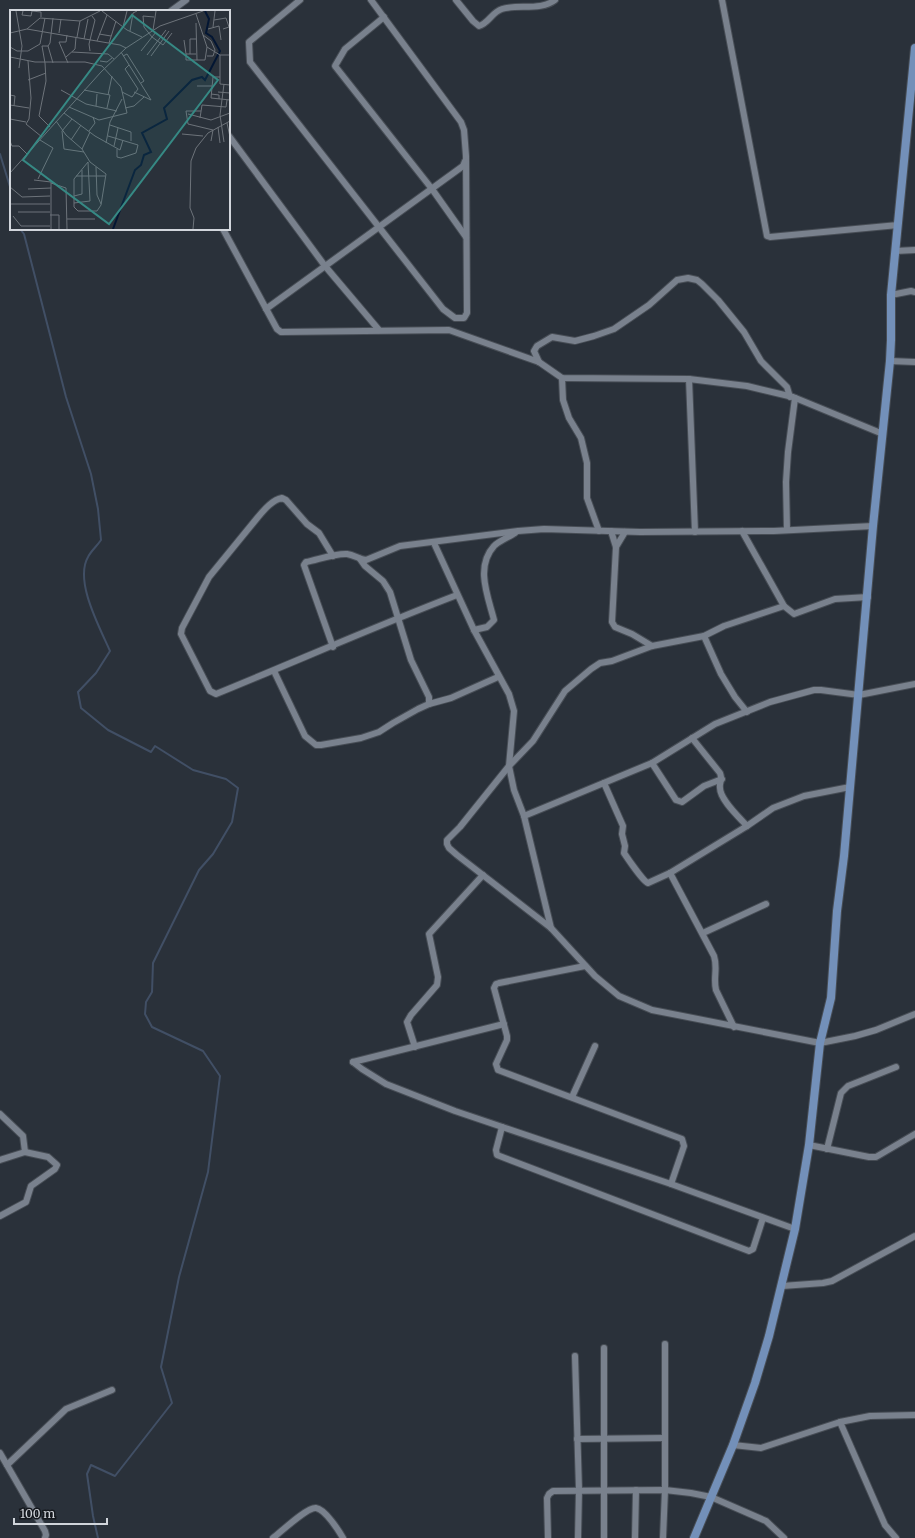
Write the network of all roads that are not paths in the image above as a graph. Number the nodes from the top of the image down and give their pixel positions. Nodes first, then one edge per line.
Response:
1 (186, 0) edge
2 (300, 0) edge
3 (371, 0) edge
4 (456, 0) edge
5 (555, 0) edge
6 (722, 0) edge
7 (172, 10) edge
8 (384, 17) junction
9 (915, 48) edge
10 (914, 61) edge
11 (230, 137) edge
12 (465, 161) junction
13 (432, 189) junction
14 (898, 225) junction
15 (379, 228) junction
16 (224, 230) edge
17 (466, 237) junction
18 (915, 250) edge
19 (895, 251) junction
20 (325, 266) junction
21 (915, 292) edge
22 (890, 295) junction
23 (266, 309) junction
24 (379, 330) junction
25 (890, 361) junction
26 (539, 362) junction
27 (915, 362) edge
28 (562, 378) junction
29 (689, 379) junction
30 (792, 397) junction
31 (882, 434) junction
32 (873, 526) junction
33 (787, 530) junction
34 (518, 531) junction
35 (600, 531) junction
36 (610, 531) junction
37 (742, 531) junction
38 (625, 532) junction
39 (695, 532) junction
40 (434, 543) junction
41 (616, 547) junction
42 (333, 556) junction
43 (360, 559) junction
44 (457, 595) junction
45 (868, 597) junction
46 (784, 606) junction
47 (398, 618) junction
48 (474, 630) junction
49 (704, 636) junction
50 (652, 646) junction
51 (333, 647) junction
52 (274, 671) junction
53 (498, 677) junction
54 (915, 684) edge
55 (859, 695) junction
56 (429, 704) junction
57 (746, 712) junction
58 (692, 738) junction
59 (652, 762) junction
60 (509, 766) junction
61 (722, 779) junction
62 (604, 783) junction
63 (850, 787) junction
64 (524, 816) junction
65 (748, 826) junction
66 (670, 873) junction
67 (483, 875) junction
68 (766, 904) dead end
69 (551, 928) junction
70 (703, 933) junction
71 (585, 966) junction
72 (915, 1014) edge
73 (504, 1024) junction
74 (734, 1027) junction
75 (820, 1042) junction
76 (595, 1046) dead end
77 (415, 1047) junction
78 (896, 1067) dead end
79 (572, 1097) junction
80 (0, 1114) edge
81 (502, 1127) junction
82 (915, 1134) edge
83 (809, 1145) junction
84 (827, 1149) junction
85 (25, 1152) junction
86 (0, 1160) edge
87 (671, 1184) junction
88 (0, 1216) edge
89 (763, 1218) junction
90 (795, 1229) junction
91 (915, 1236) edge
92 (782, 1286) junction
93 (665, 1344) dead end
94 (604, 1348) dead end
95 (575, 1356) dead end
96 (112, 1390) dead end
97 (915, 1415) edge
98 (840, 1422) junction
99 (604, 1438) junction
100 (665, 1438) junction
101 (577, 1439) junction
102 (732, 1445) junction
103 (0, 1453) edge
104 (7, 1464) junction
105 (579, 1490) junction
106 (604, 1490) junction
107 (636, 1490) junction
108 (665, 1490) junction
109 (712, 1497) junction
110 (45, 1538) edge
111 (273, 1538) edge
112 (343, 1538) edge
113 (548, 1538) edge
114 (578, 1538) edge
115 (604, 1538) edge
116 (635, 1538) edge
117 (663, 1538) edge
118 (694, 1538) edge
119 (784, 1538) edge
120 (896, 1538) edge

1 - 7 street
2 - 15 street
3 - 8 street
4 - 5 street
6 - 14 street
8 - 12 street
8 - 13 street
9 - 10 main road
10 - 14 main road
11 - 20 street
12 - 13 street
12 - 17 street
13 - 15 street
13 - 17 street
14 - 19 main road
15 - 17 street
15 - 20 street
16 - 23 street
18 - 19 street
19 - 22 main road
20 - 23 street
20 - 24 street
21 - 22 street
22 - 25 main road
23 - 24 street
24 - 26 street
25 - 27 street
25 - 31 main road
26 - 28 street
26 - 30 street
28 - 29 street
28 - 35 street
29 - 30 street
29 - 39 street
30 - 31 street
30 - 33 street
31 - 32 main road
32 - 33 street
32 - 45 main road
33 - 37 street
34 - 35 street
34 - 40 street
34 - 48 street
35 - 36 street
36 - 38 street
36 - 41 street
37 - 39 street
37 - 46 street
38 - 39 street
38 - 41 street
40 - 43 street
40 - 44 street
41 - 50 street
42 - 43 street
42 - 51 street
42 - 52 street
43 - 47 street
44 - 47 street
44 - 48 street
45 - 46 street
45 - 55 main road
46 - 49 street
47 - 51 street
47 - 56 street
48 - 53 street
49 - 50 street
49 - 57 street
50 - 60 street
51 - 52 street
52 - 56 street
53 - 56 street
53 - 60 street
54 - 55 street
55 - 57 street
55 - 63 main road
57 - 58 street
58 - 59 street
58 - 61 street
59 - 61 street
59 - 62 street
60 - 64 street
60 - 67 street
61 - 65 street
62 - 64 street
62 - 66 street
63 - 65 street
63 - 75 main road
64 - 69 street
65 - 66 street
66 - 70 street
67 - 69 street
67 - 77 street
68 - 70 street
69 - 71 street
70 - 74 street
71 - 73 street
71 - 74 street
72 - 75 street
73 - 77 street
73 - 79 street
74 - 75 street
75 - 83 main road
76 - 79 street
77 - 81 street
78 - 84 street
79 - 87 street
80 - 85 street
81 - 87 street
81 - 89 street
82 - 84 street
83 - 84 street
83 - 90 main road
85 - 86 street
85 - 88 street
87 - 89 street
89 - 90 street
90 - 92 main road
91 - 92 street
92 - 102 main road
93 - 100 street
94 - 99 street
95 - 101 street
96 - 104 street
97 - 98 street
98 - 102 street
98 - 120 street
99 - 100 street
99 - 101 street
99 - 106 street
100 - 108 street
101 - 105 street
102 - 109 main road
103 - 104 street
104 - 110 street
105 - 106 street
105 - 113 street
105 - 114 street
106 - 107 street
106 - 115 street
107 - 108 street
107 - 116 street
108 - 109 street
108 - 117 street
109 - 118 main road
109 - 119 street
111 - 112 street

